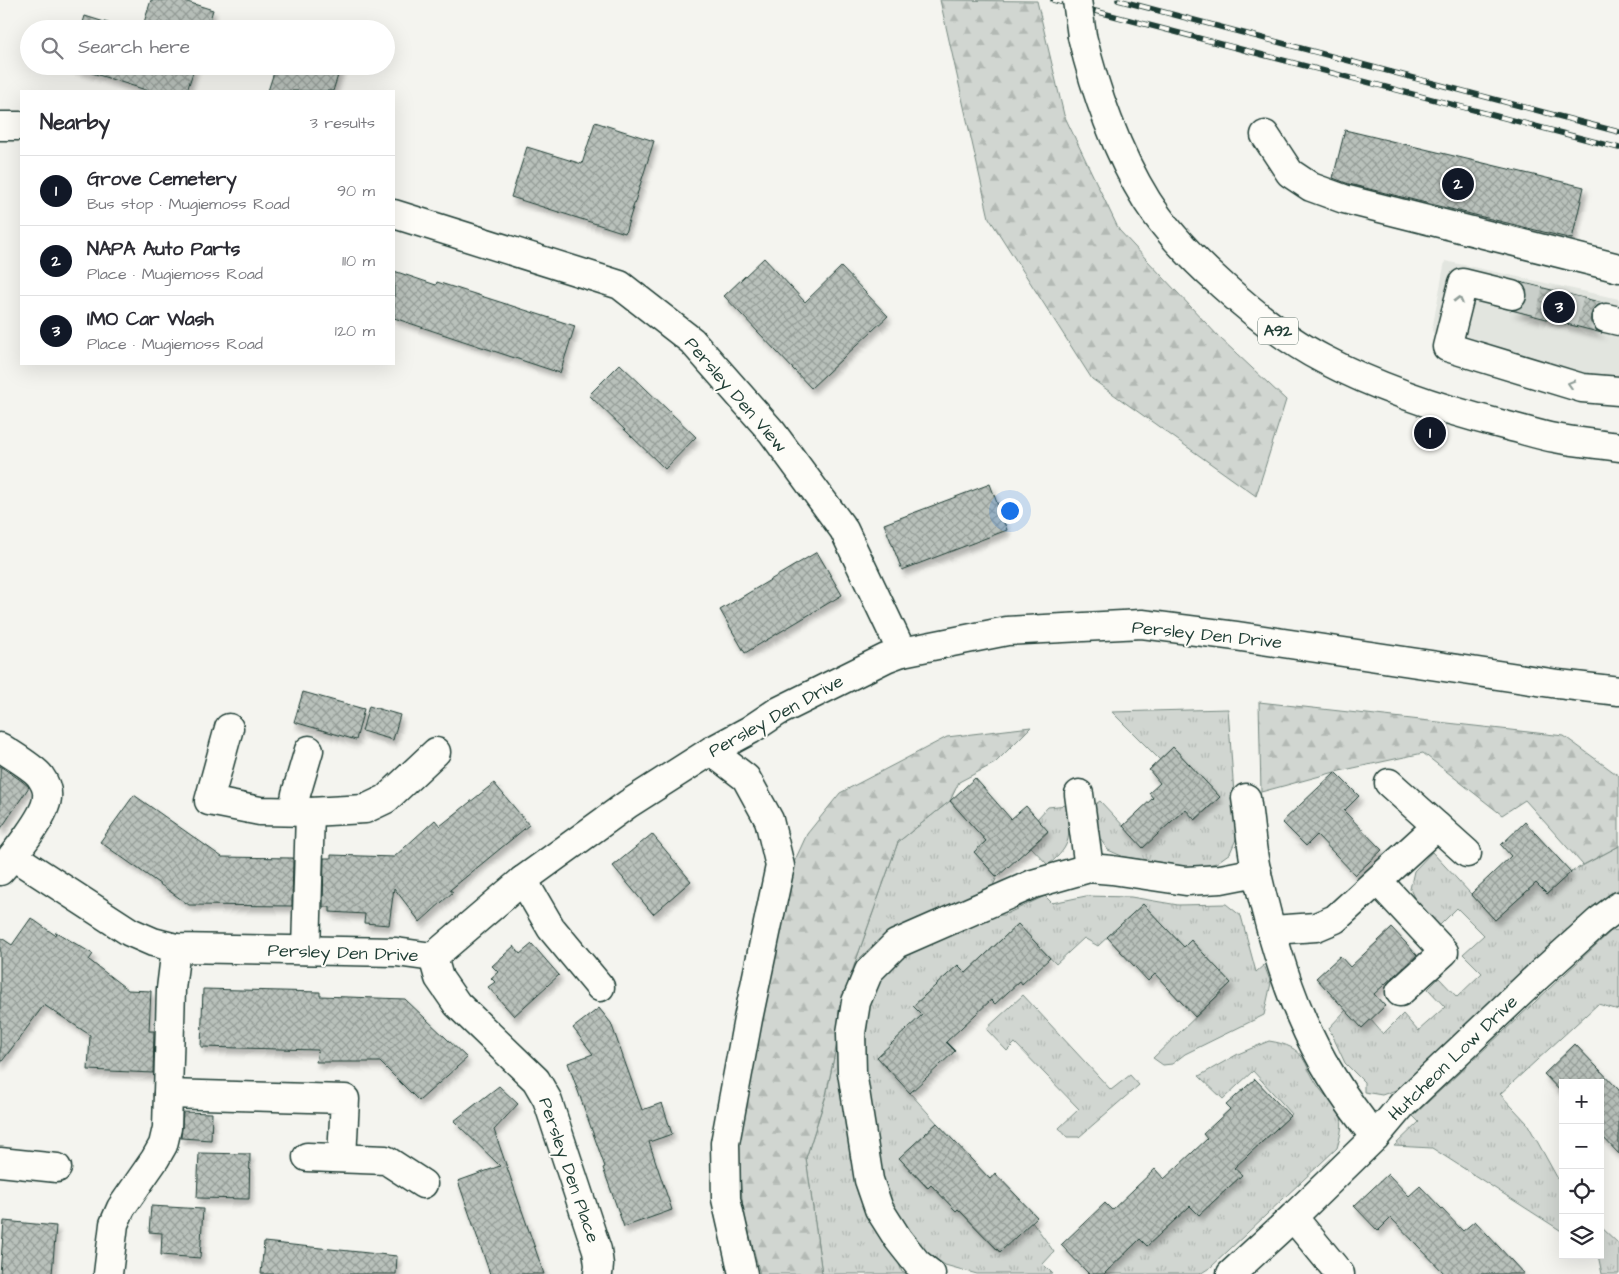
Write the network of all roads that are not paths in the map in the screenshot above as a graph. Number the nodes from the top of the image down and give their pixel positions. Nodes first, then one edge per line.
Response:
1 (1077, 0) edge
2 (0, 126) edge
3 (20, 126) edge
4 (1265, 134) dead end
5 (395, 214) edge
6 (1619, 268) edge
7 (1512, 295) tunnel mouth
8 (1619, 391) edge
9 (1619, 447) edge
10 (902, 652) junction
11 (1619, 691) edge
12 (229, 728) dead end
13 (0, 746) edge
14 (309, 750) dead end
15 (711, 751) junction
16 (436, 752) dead end
17 (1389, 784) dead end
18 (1079, 794) dead end
19 (1246, 798) dead end
20 (302, 812) junction
21 (1437, 826) junction
22 (1467, 853) dead end
23 (7, 863) edge
24 (1089, 868) junction
25 (1256, 872) junction
26 (524, 880) junction
27 (1378, 881) junction
28 (1619, 906) edge
29 (1272, 930) junction
30 (176, 948) junction
31 (306, 950) junction
32 (433, 957) junction
33 (600, 987) dead end
34 (1400, 992) dead end
35 (168, 1094) junction
36 (1375, 1136) junction
37 (307, 1157) dead end
38 (342, 1158) junction
39 (0, 1162) edge
40 (57, 1168) dead end
41 (423, 1184) dead end
42 (1293, 1216) junction
43 (108, 1274) edge
44 (598, 1274) edge
45 (744, 1274) edge
46 (932, 1274) edge
47 (1231, 1274) edge
48 (1340, 1274) edge

1 - 9 street, A92, bridge
2 - 3 street
4 - 6 street
5 - 10 street, Persley Den View
8 -> 7 street
10 - 11 street, Persley Den Drive
10 - 15 street, Persley Den Drive
12 - 20 street
13 - 23 street
14 - 20 street
15 - 26 street, Persley Den Drive
15 - 45 street
16 - 20 street
17 - 21 street
18 - 24 street
19 - 25 street
20 - 31 street
21 - 22 street
21 - 27 street
23 - 30 street, Persley Den Drive
24 - 25 street
24 - 46 street
25 - 29 street
26 - 32 street, Persley Den Drive
26 - 33 street
27 - 29 street
27 - 34 street
28 - 36 street, Hutcheon Low Drive
29 - 36 street
30 - 31 street, Persley Den Drive
30 - 35 street
31 - 32 street, Persley Den Drive
32 - 44 street, Persley Den Place
35 - 38 street
35 - 43 street
36 - 42 street, Hutcheon Low Drive
37 - 38 street
38 - 41 street
39 - 40 street
42 - 47 street, Hutcheon Low Drive
42 - 48 street

